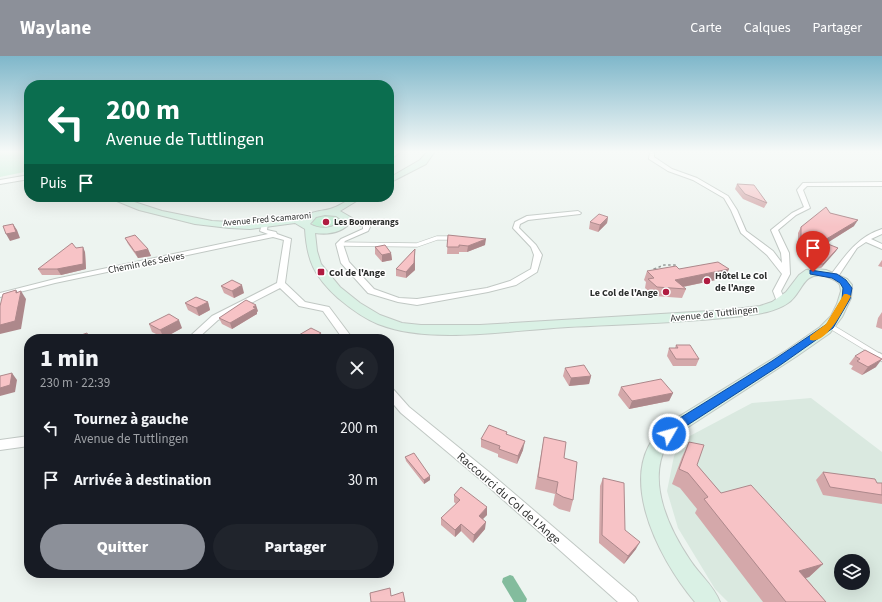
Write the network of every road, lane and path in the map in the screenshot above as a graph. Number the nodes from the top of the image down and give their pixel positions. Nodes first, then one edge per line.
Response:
1 (687, 176) edge
2 (24, 178) edge
3 (0, 182) edge
4 (882, 184) edge
5 (128, 202) edge
6 (352, 202) edge
7 (349, 204) junction
8 (330, 213) junction
9 (578, 213) dead end
10 (318, 214) junction
11 (284, 218) junction
12 (346, 219) junction
13 (215, 224) junction
14 (263, 225) junction
15 (308, 226) junction
16 (330, 230) junction
17 (882, 231) edge
18 (274, 235) junction
19 (452, 238) edge
20 (865, 239) junction
21 (339, 244) junction
22 (882, 247) edge
23 (312, 250) junction
24 (676, 265) edge
25 (661, 270) edge
26 (786, 274) junction
27 (834, 276) junction
28 (281, 284) junction
29 (0, 295) edge
30 (784, 300) junction
31 (830, 326) junction
32 (197, 334) edge
33 (344, 334) edge
34 (882, 358) edge
35 (394, 398) edge
36 (24, 442) edge
37 (0, 445) edge
38 (630, 602) edge
39 (709, 602) edge

1 - 26 street
2 - 3 street
4 - 26 street
5 - 13 main road, Avenue Fred Scamaroni
6 - 7 main road
7 - 8 main road
7 - 12 main road
8 - 10 main road, Avenue Fred Scamaroni
8 - 12 main road
9 - 21 street
10 - 11 main road, Avenue Fred Scamaroni
10 - 15 main road
11 - 13 main road, Avenue Fred Scamaroni
11 - 14 street
12 - 16 main road
12 - 21 street
13 - 14 main road, Avenue Fred Scamaroni
14 - 15 main road, Avenue Fred Scamaroni
14 - 18 street
15 - 16 main road, Avenue Fred Scamaroni
15 - 23 main road, Avenue de Tuttlingen
16 - 23 main road
17 - 20 street
18 - 28 street
18 - 29 street, Chemin des Selves
19 - 21 lane
20 - 22 street
20 - 27 street
23 - 30 main road, Avenue de Tuttlingen
24 - 25 path
26 - 30 street
27 - 30 main road
27 - 31 main road
28 - 32 street
28 - 33 street
31 - 34 lane
31 - 39 main road
35 - 38 street, Raccourci du Col de L'Ange
36 - 37 street

